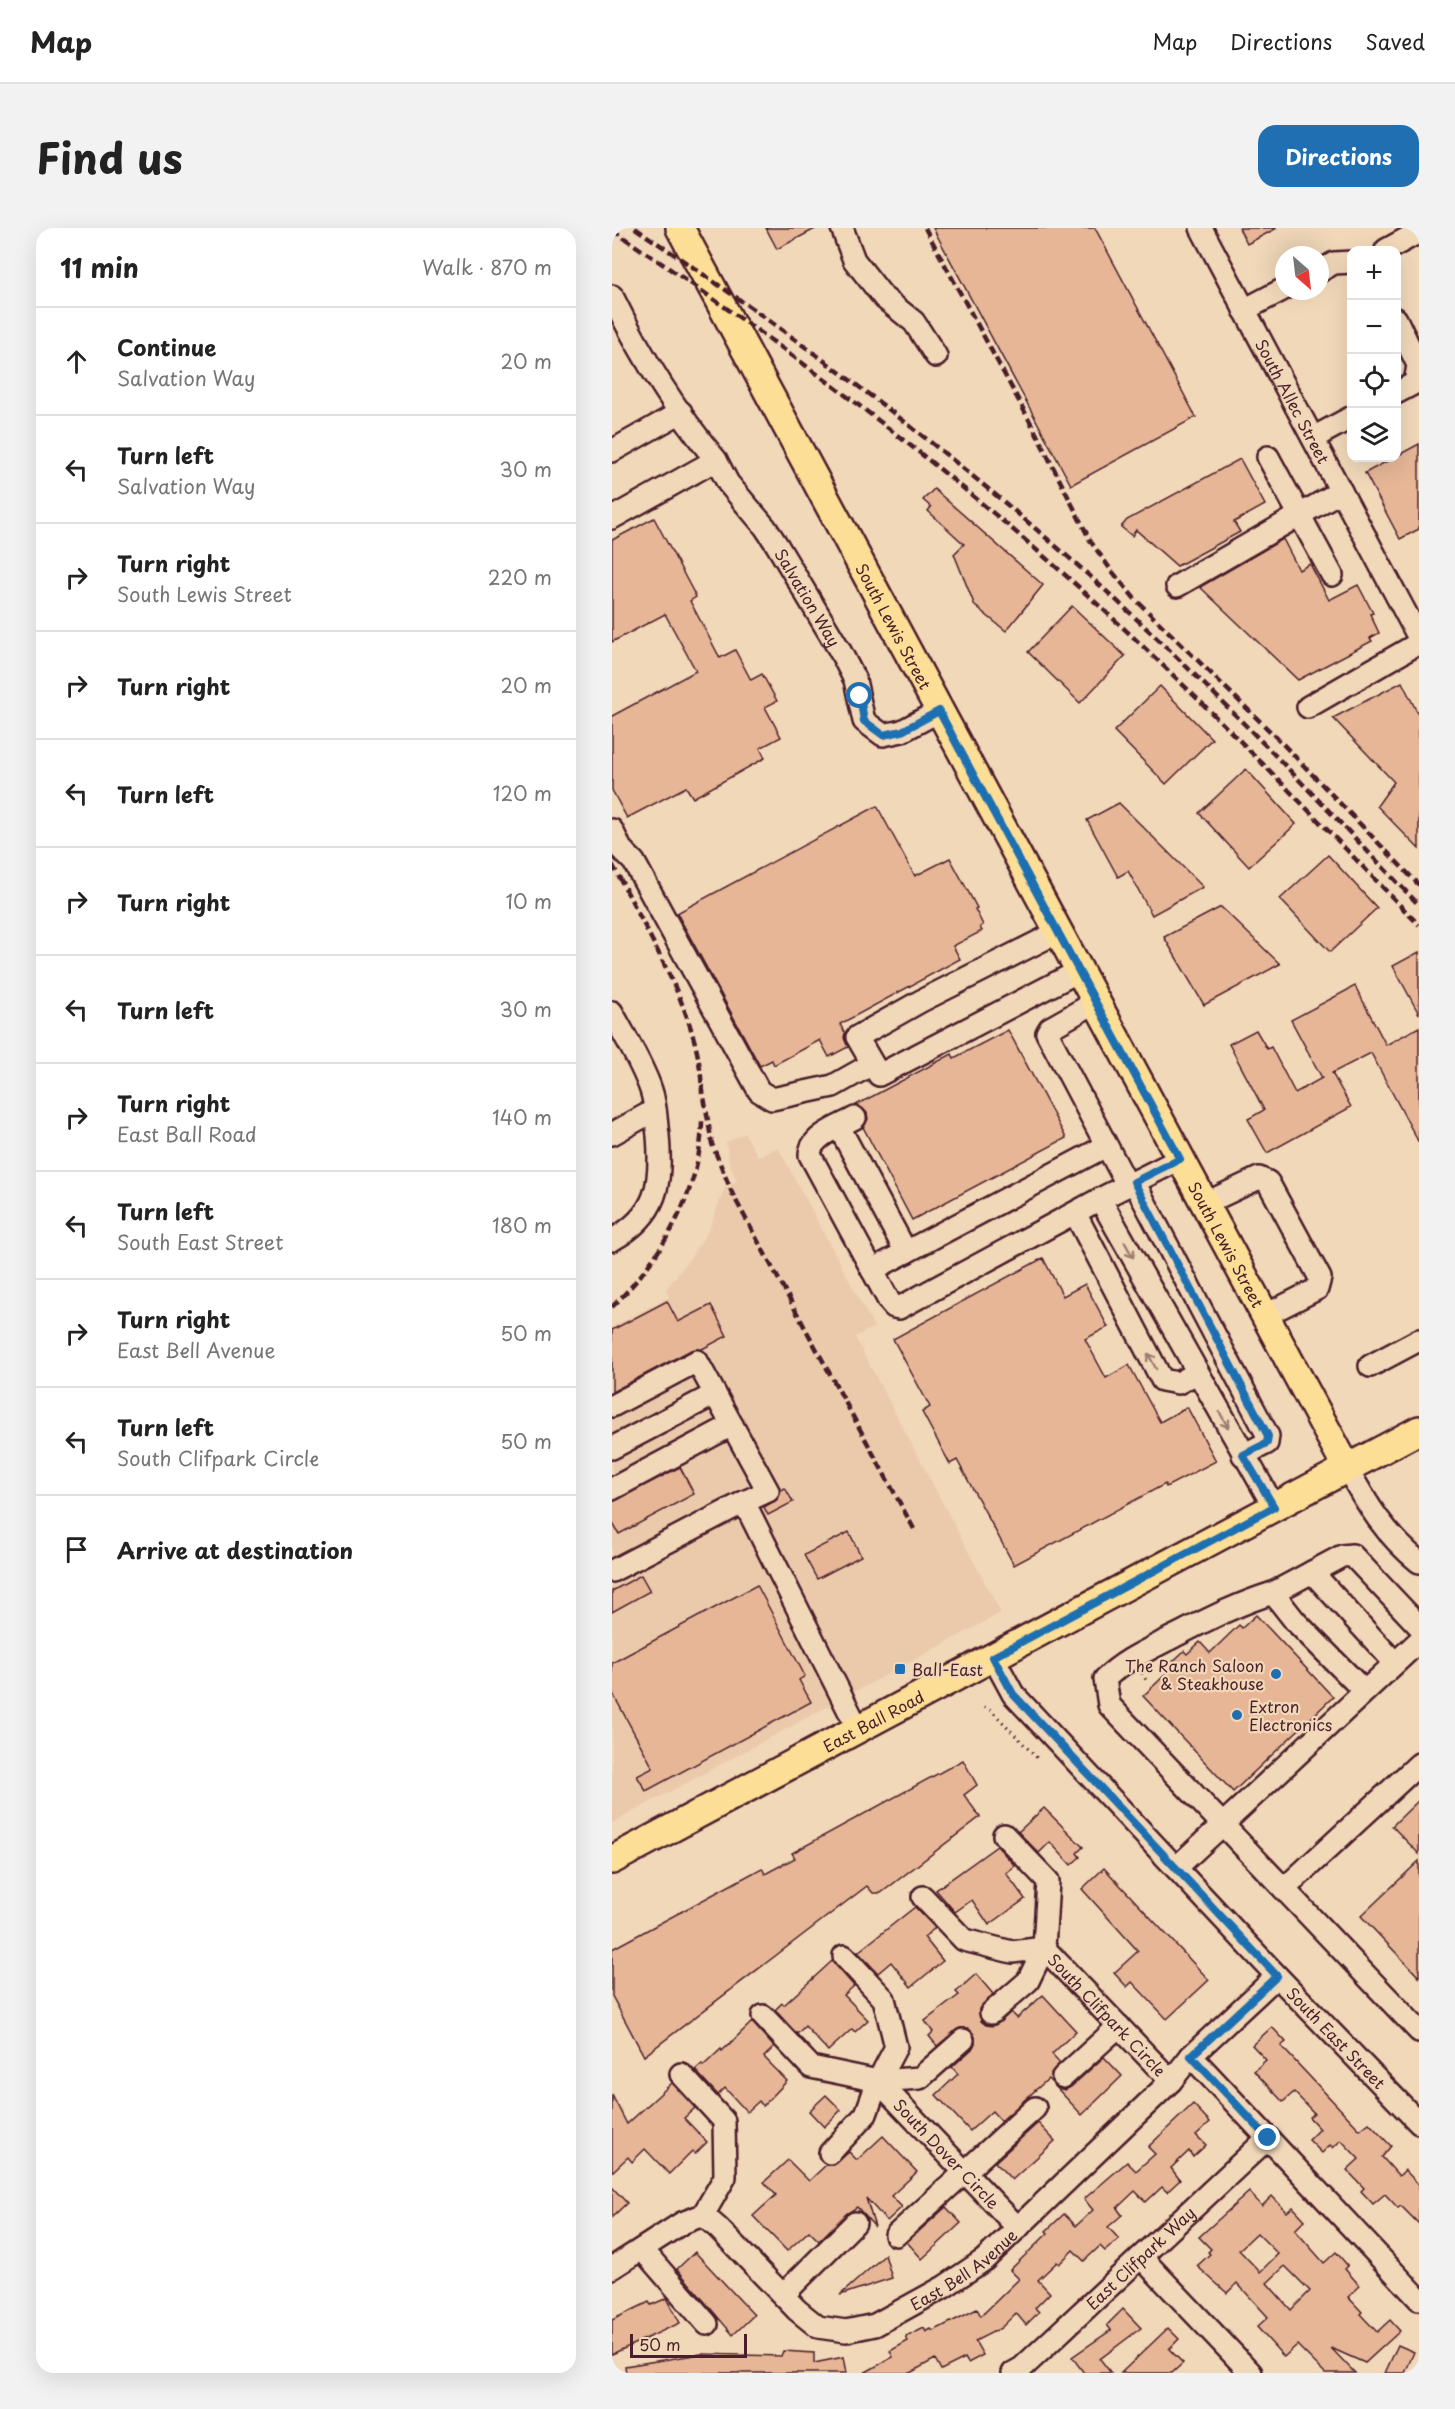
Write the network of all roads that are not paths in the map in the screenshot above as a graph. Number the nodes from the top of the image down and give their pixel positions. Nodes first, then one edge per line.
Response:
1 (680, 228) edge
2 (842, 228) edge
3 (1201, 228) edge
4 (1419, 232) edge
5 (1393, 246) edge
6 (1275, 294) edge
7 (612, 296) edge
8 (1244, 310) junction
9 (1401, 329) edge
10 (936, 356) dead end
11 (1410, 386) edge
12 (681, 412) junction
13 (1347, 420) edge
14 (1313, 438) junction
15 (612, 451) edge
16 (1268, 457) dead end
17 (716, 460) junction
18 (1341, 491) junction
19 (1300, 515) junction
20 (612, 518) edge
21 (1332, 574) dead end
22 (1176, 586) dead end
23 (1419, 638) edge
24 (1419, 643) edge
25 (1308, 706) dead end
26 (939, 711) junction
27 (612, 830) edge
28 (1058, 932) junction
29 (1079, 971) junction
30 (1096, 1002) junction
31 (612, 1012) edge
32 (872, 1064) junction
33 (656, 1110) junction
34 (612, 1134) edge
35 (1106, 1146) junction
36 (1180, 1159) junction
37 (1131, 1184) junction
38 (1100, 1199) junction
39 (1204, 1204) junction
40 (1075, 1213) junction
41 (612, 1240) edge
42 (906, 1252) junction
43 (872, 1270) junction
44 (1264, 1316) junction
45 (1419, 1340) edge
46 (1370, 1366) dead end
47 (1197, 1373) junction
48 (715, 1394) junction
49 (612, 1406) edge
50 (732, 1425) junction
51 (1419, 1430) edge
52 (612, 1448) edge
53 (1243, 1455) junction
54 (1347, 1468) junction
55 (612, 1489) edge
56 (744, 1502) junction
57 (1274, 1507) junction
58 (1419, 1562) edge
59 (612, 1571) edge
60 (1312, 1572) junction
61 (1273, 1593) junction
62 (1419, 1626) edge
63 (1419, 1641) edge
64 (993, 1657) junction
65 (1395, 1662) junction
66 (1365, 1691) junction
67 (858, 1729) junction
68 (1419, 1764) edge
69 (1223, 1826) junction
70 (1004, 1835) dead end
71 (612, 1860) edge
72 (1176, 1868) junction
73 (1284, 1889) junction
74 (923, 1897) dead end
75 (1044, 1948) junction
76 (844, 1956) dead end
77 (1277, 1976) junction
78 (991, 2013) dead end
79 (763, 2016) dead end
80 (1119, 2025) junction
81 (1419, 2031) edge
82 (963, 2040) dead end
83 (1191, 2056) junction
84 (681, 2074) dead end
85 (1063, 2077) dead end
86 (878, 2081) junction
87 (1171, 2081) junction
88 (1035, 2108) dead end
89 (1419, 2123) edge
90 (1268, 2138) junction
91 (830, 2153) dead end
92 (964, 2171) junction
93 (703, 2215) junction
94 (855, 2223) dead end
95 (1018, 2228) junction
96 (896, 2235) dead end
97 (642, 2249) junction
98 (1141, 2257) junction
99 (612, 2268) edge
100 (783, 2295) junction
101 (1419, 2299) edge
102 (707, 2324) dead end
103 (1020, 2371) edge
104 (1251, 2373) edge

1 - 26 main road, South Lewis Street
2 - 10 street
3 - 8 street, South Allec Street
4 - 5 street
6 - 8 street
7 - 12 street
8 - 14 street, South Allec Street
9 - 11 street
12 - 15 street
12 - 17 street
13 - 14 street
14 - 18 street, South Allec Street
16 - 19 street
17 - 20 street
17 - 26 street, Salvation Way
18 - 19 street
18 - 23 street, South Allec Street
19 - 21 street
19 - 22 street
24 - 25 street
26 - 28 main road, South Lewis Street
27 - 32 street
28 - 29 main road, South Lewis Street
28 - 32 street
29 - 30 main road, South Lewis Street
29 - 32 street
30 - 35 street
30 - 36 main road, South Lewis Street
31 - 33 street
33 - 34 street
33 - 41 street
35 - 37 street
35 - 42 street
36 - 37 street
36 - 39 main road, South Lewis Street
37 - 38 street
37 - 53 street
38 - 40 street
38 -> 47 street
39 - 44 main road, South Lewis Street
39 - 44 street
40 - 43 street
47 -> 40 street
42 - 43 street
42 - 43 street
44 - 54 main road, South Lewis Street
45 - 46 street
47 -> 53 street
48 - 49 street
48 - 50 street
48 - 52 street
50 - 55 street
50 - 56 street
51 - 54 main road, East Ball Road
53 - 57 street
54 - 57 main road, East Ball Road
54 - 58 street
56 - 59 street
56 - 67 street
57 - 64 main road, East Ball Road
60 - 61 street
60 - 62 street
60 - 65 street
61 - 66 street
61 - 69 street
63 - 65 street
64 - 67 main road, East Ball Road
64 - 72 street, South East Street
65 - 66 street
66 - 69 street
67 - 71 main road, East Ball Road
68 - 73 street
69 - 72 street
69 - 73 street
70 - 75 street
72 - 77 street, South East Street
73 - 81 street
74 - 75 street
75 - 78 street
75 - 80 street, South Clifpark Circle
76 - 86 street
77 - 83 street, East Bell Avenue
77 - 89 street, South East Street
79 - 86 street
80 - 85 street
80 - 87 street, South Clifpark Circle
82 - 86 street
83 - 87 street, East Bell Avenue
83 - 90 street, South Clifpark Circle
84 - 93 street
86 - 91 street
86 - 92 street, South Dover Circle
87 - 95 street, East Bell Avenue
88 - 92 street
90 - 98 street, East Clifpark Way
90 - 101 street, South Clifpark Circle
92 - 95 street, South Dover Circle
92 - 96 street
93 - 97 street
93 - 100 street, East Bell Avenue
94 - 100 street
95 - 100 street, East Bell Avenue
97 - 99 street
97 - 102 street
98 - 103 street, East Clifpark Way
98 - 104 street

